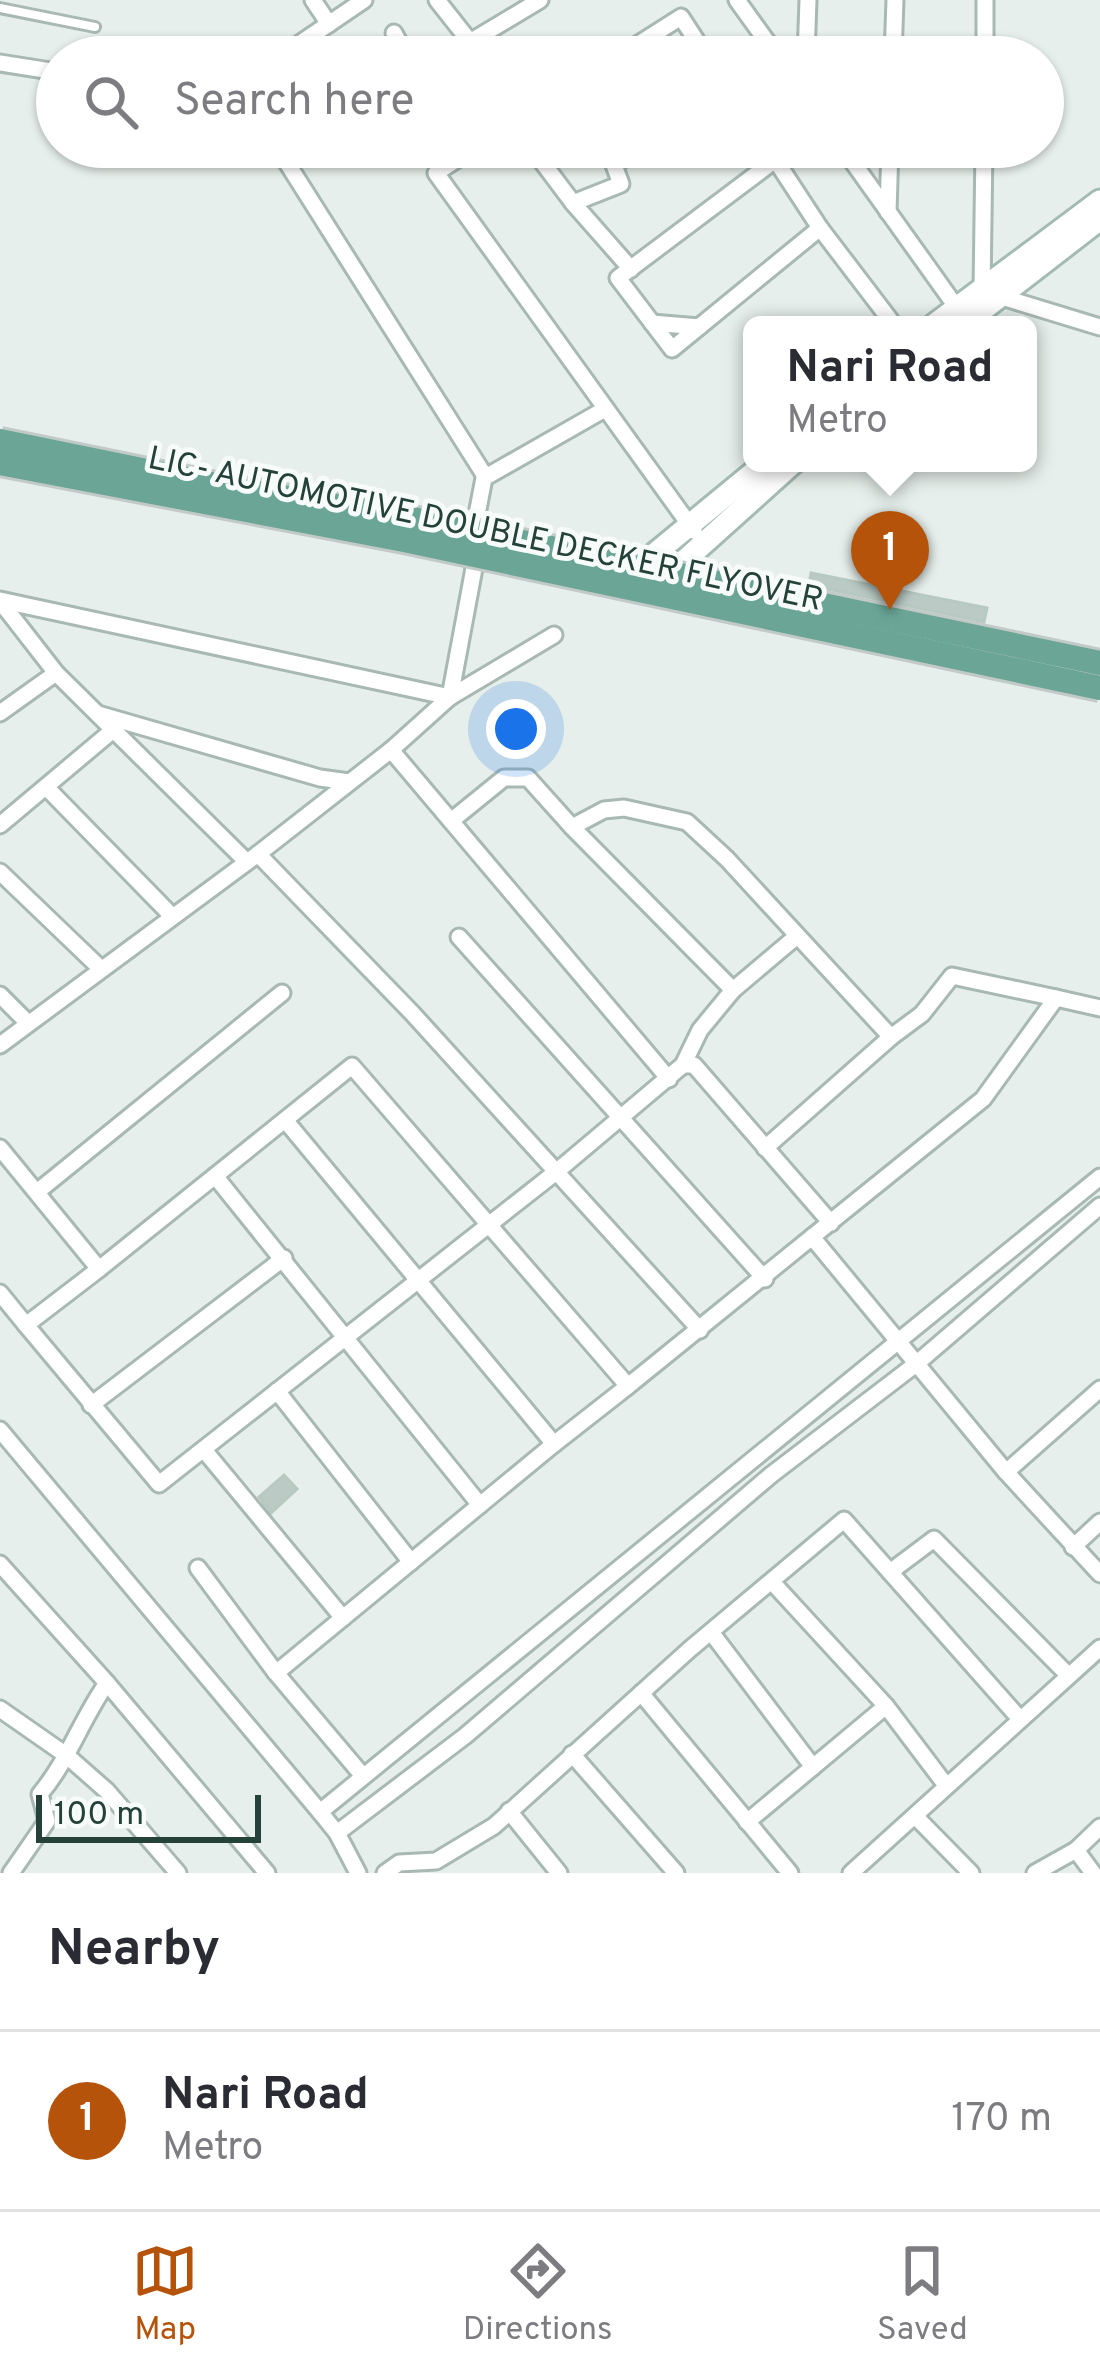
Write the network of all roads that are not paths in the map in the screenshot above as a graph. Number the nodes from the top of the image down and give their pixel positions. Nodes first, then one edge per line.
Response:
1 (314, 0) edge
2 (364, 0) edge
3 (437, 0) edge
4 (540, 0) edge
5 (736, 0) edge
6 (808, 0) edge
7 (895, 0) edge
8 (985, 0) edge
9 (0, 8) edge
10 (329, 24) junction
11 (95, 27) dead end
12 (394, 33) dead end
13 (311, 36) edge
14 (396, 36) edge
15 (465, 36) edge
16 (480, 36) edge
17 (651, 36) edge
18 (693, 36) edge
19 (763, 36) edge
20 (807, 36) edge
21 (894, 36) edge
22 (985, 36) edge
23 (0, 63) edge
24 (36, 69) edge
25 (290, 168) edge
26 (440, 168) edge
27 (547, 168) edge
28 (615, 168) edge
29 (753, 168) edge
30 (781, 168) edge
31 (857, 168) edge
32 (889, 168) edge
33 (985, 168) edge
34 (1100, 200) edge
35 (573, 203) junction
36 (888, 212) junction
37 (1100, 219) edge
38 (820, 228) junction
39 (631, 268) junction
40 (991, 295) junction
41 (887, 316) edge
42 (962, 316) edge
43 (965, 316) edge
44 (1100, 327) edge
45 (605, 409) junction
46 (0, 432) edge
47 (0, 441) edge
48 (0, 463) edge
49 (756, 472) edge
50 (781, 472) edge
51 (0, 473) edge
52 (485, 476) junction
53 (475, 525) junction
54 (696, 534) junction
55 (475, 563) junction
56 (645, 563) junction
57 (674, 570) junction
58 (610, 591) junction
59 (644, 598) junction
60 (0, 600) edge
61 (554, 635) dead end
62 (1100, 661) edge
63 (56, 674) junction
64 (1100, 691) edge
65 (450, 697) junction
66 (0, 713) edge
67 (95, 713) junction
68 (112, 731) junction
69 (391, 750) junction
70 (350, 782) junction
71 (46, 787) junction
72 (451, 821) junction
73 (0, 825) edge
74 (572, 827) junction
75 (252, 858) junction
76 (0, 872) edge
77 (172, 916) junction
78 (797, 936) junction
79 (459, 937) dead end
80 (100, 968) junction
81 (733, 990) junction
82 (282, 993) dead end
83 (0, 995) edge
84 (1056, 998) junction
85 (1100, 1008) edge
86 (27, 1022) junction
87 (891, 1037) junction
88 (0, 1045) edge
89 (683, 1065) junction
90 (669, 1079) junction
91 (621, 1118) junction
92 (284, 1120) junction
93 (0, 1148) edge
94 (765, 1148) junction
95 (556, 1172) junction
96 (215, 1176) junction
97 (1100, 1177) edge
98 (37, 1192) junction
99 (1100, 1206) edge
100 (831, 1223) junction
101 (487, 1226) junction
102 (812, 1237) junction
103 (284, 1258) junction
104 (99, 1268) junction
105 (419, 1279) junction
106 (765, 1279) junction
107 (0, 1293) edge
108 (26, 1325) junction
109 (700, 1330) junction
110 (348, 1336) junction
111 (898, 1340) junction
112 (916, 1364) junction
113 (628, 1386) junction
114 (1100, 1389) edge
115 (277, 1391) junction
116 (91, 1406) junction
117 (0, 1430) edge
118 (789, 1430) junction
119 (554, 1444) junction
120 (806, 1448) junction
121 (204, 1450) junction
122 (1006, 1472) junction
123 (480, 1505) junction
124 (1100, 1522) edge
125 (1073, 1547) junction
126 (411, 1562) junction
127 (0, 1564) edge
128 (198, 1568) dead end
129 (890, 1572) junction
130 (1100, 1574) edge
131 (773, 1583) junction
132 (343, 1618) junction
133 (711, 1633) junction
134 (1100, 1648) edge
135 (276, 1673) junction
136 (1068, 1675) junction
137 (107, 1683) junction
138 (641, 1693) junction
139 (886, 1706) junction
140 (0, 1709) edge
141 (1020, 1719) junction
142 (572, 1754) junction
143 (66, 1755) junction
144 (813, 1767) junction
145 (364, 1776) junction
146 (945, 1784) junction
147 (509, 1811) junction
148 (320, 1812) junction
149 (915, 1816) junction
150 (747, 1822) junction
151 (1100, 1827) edge
152 (337, 1833) junction
153 (1076, 1850) junction
154 (441, 1867) edge
155 (11, 1873) edge
156 (178, 1873) edge
157 (267, 1873) edge
158 (358, 1873) edge
159 (385, 1873) edge
160 (559, 1873) edge
161 (676, 1873) edge
162 (790, 1873) edge
163 (851, 1873) edge
164 (971, 1873) edge
165 (1035, 1873) edge
166 (1094, 1873) edge

1 - 10 street
2 - 10 street
3 - 15 street
4 - 16 street
5 - 19 street
6 - 20 street
7 - 21 street
8 - 22 street
9 - 11 lane
10 - 13 street
12 - 14 street
17 - 18 street
23 - 24 street
25 - 52 street
26 - 45 street
27 - 35 street
28 - 35 street
29 - 39 street
30 - 38 street
31 - 36 street
32 - 36 street
33 - 40 street
34 - 40 main road
35 - 39 street
36 - 42 street
37 - 40 main road
38 - 39 street
38 - 41 street
40 - 43 main road
40 - 44 street
45 - 52 street
45 - 54 street
46 - 53 main road
47 - 62 main road, LIC- AUTOMOTIVE DOUBLE DECKER FLYOVER, bridge
48 - 64 main road, LIC- AUTOMOTIVE DOUBLE DECKER FLYOVER, bridge
49 - 54 main road
50 - 54 main road
51 - 55 main road
52 - 53 street
53 - 55 street
53 - 56 main road
54 - 56 main road
54 - 57 main road
55 - 58 main road
55 - 65 street
56 - 57 main road
56 - 58 main road
57 - 59 main road
57 - 62 main road
58 - 59 main road
59 - 64 main road
60 - 63 street
60 - 65 street
61 - 65 street
63 - 66 street
63 - 67 street
65 - 69 street
67 - 68 street
67 - 70 street
68 - 71 street
68 - 75 street
69 - 70 street
69 - 72 street
70 - 75 street
71 - 73 street
71 - 77 street
72 - 74 street
72 - 90 street
74 - 78 street
74 - 81 street
75 - 77 street
75 - 95 street
76 - 80 street
77 - 80 street
78 - 81 street
78 - 87 street
79 - 91 street
80 - 86 street
81 - 89 street
82 - 98 street
83 - 86 street
84 - 85 street
84 - 87 street
84 - 100 street
86 - 88 street
87 - 94 street
89 - 90 street
89 - 94 street
90 - 91 street
91 - 95 street
91 - 106 street
92 - 96 street
92 - 101 street
92 - 105 street
93 - 98 street
94 - 100 street
95 - 101 street
95 - 109 street
96 - 103 street
96 - 104 street
97 - 111 street
98 - 104 street
99 - 112 street
100 - 102 street
101 - 105 street
101 - 113 street
102 - 106 street
102 - 111 street
103 - 110 street
103 - 116 street
104 - 108 street
105 - 110 street
105 - 119 street
106 - 109 street
107 - 108 street
108 - 116 street
109 - 113 street
110 - 115 street
110 - 123 street
111 - 112 street
111 - 118 street
112 - 120 street
112 - 122 street
113 - 119 street
114 - 122 street
115 - 121 street
115 - 126 street
116 - 121 street
117 - 148 street
118 - 120 street
118 - 145 street
119 - 123 street
120 - 152 street
121 - 132 street
122 - 125 street
123 - 126 street
124 - 125 street
125 - 130 street
126 - 132 street
127 - 137 street
128 - 135 street
129 - 131 street
129 - 136 street
129 - 141 street
131 - 133 street
131 - 139 street
132 - 135 street
133 - 138 street
133 - 144 street
134 - 136 street
135 - 145 street
136 - 141 street
137 - 143 street
137 - 157 street
138 - 142 street
138 - 150 street
139 - 144 street
139 - 146 street
140 - 143 street
141 - 146 street
142 - 147 street
142 - 161 street
143 - 155 street
143 - 156 street
144 - 150 street
145 - 148 street
146 - 149 street
147 - 154 street
147 - 160 street
148 - 152 street
149 - 163 street
149 - 164 street
150 - 162 street
151 - 153 street
152 - 158 street
153 - 165 street
153 - 166 street
154 - 159 street

